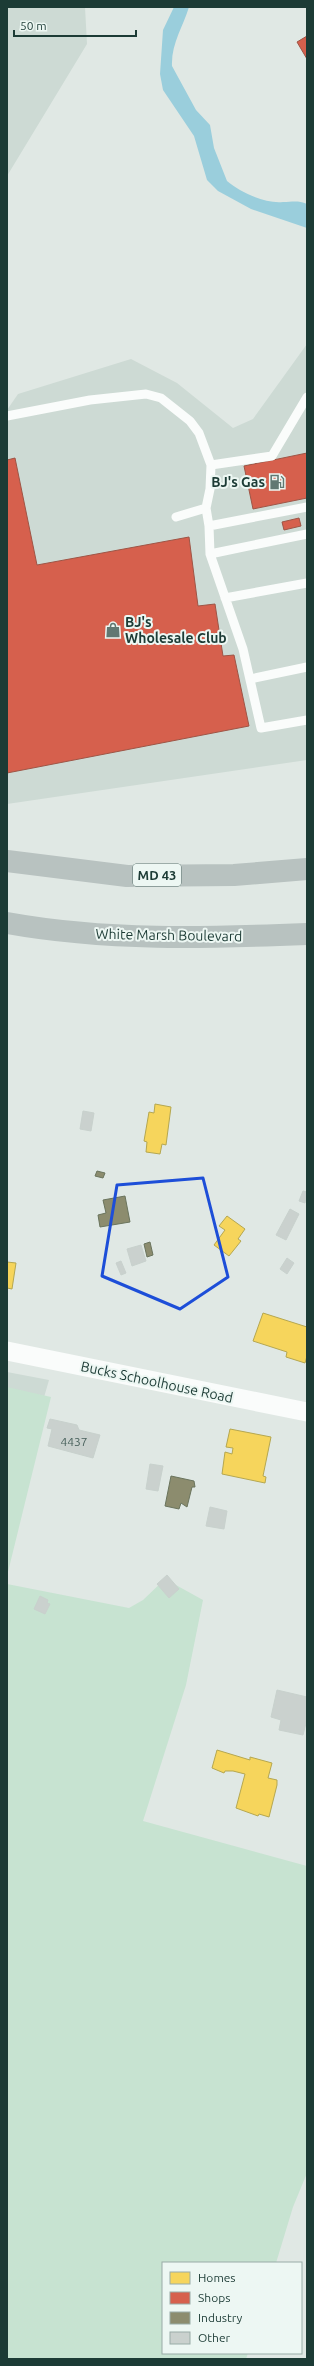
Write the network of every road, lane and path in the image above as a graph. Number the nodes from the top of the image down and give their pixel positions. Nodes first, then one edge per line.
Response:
1 (307, 397) edge
2 (7, 416) edge
3 (211, 464) junction
4 (307, 507) edge
5 (206, 508) junction
6 (176, 517) dead end
7 (209, 526) junction
8 (307, 534) edge
9 (210, 554) junction
10 (307, 583) edge
11 (225, 598) junction
12 (307, 667) edge
13 (250, 679) junction
14 (307, 720) edge
15 (7, 861) edge
16 (307, 869) edge
17 (7, 923) edge
18 (307, 934) edge
19 (7, 1351) edge
20 (307, 1412) edge

1 - 3 lane
2 - 3 lane
3 - 5 lane
4 - 7 lane
5 - 6 lane
5 - 7 lane
7 - 9 lane
8 - 9 lane
9 - 11 lane
10 - 11 lane
11 - 13 lane
12 - 13 lane
13 - 14 lane
15 - 16 highway, MD 43
17 - 18 highway, White Marsh Boulevard
19 - 20 street, Bucks Schoolhouse Road

